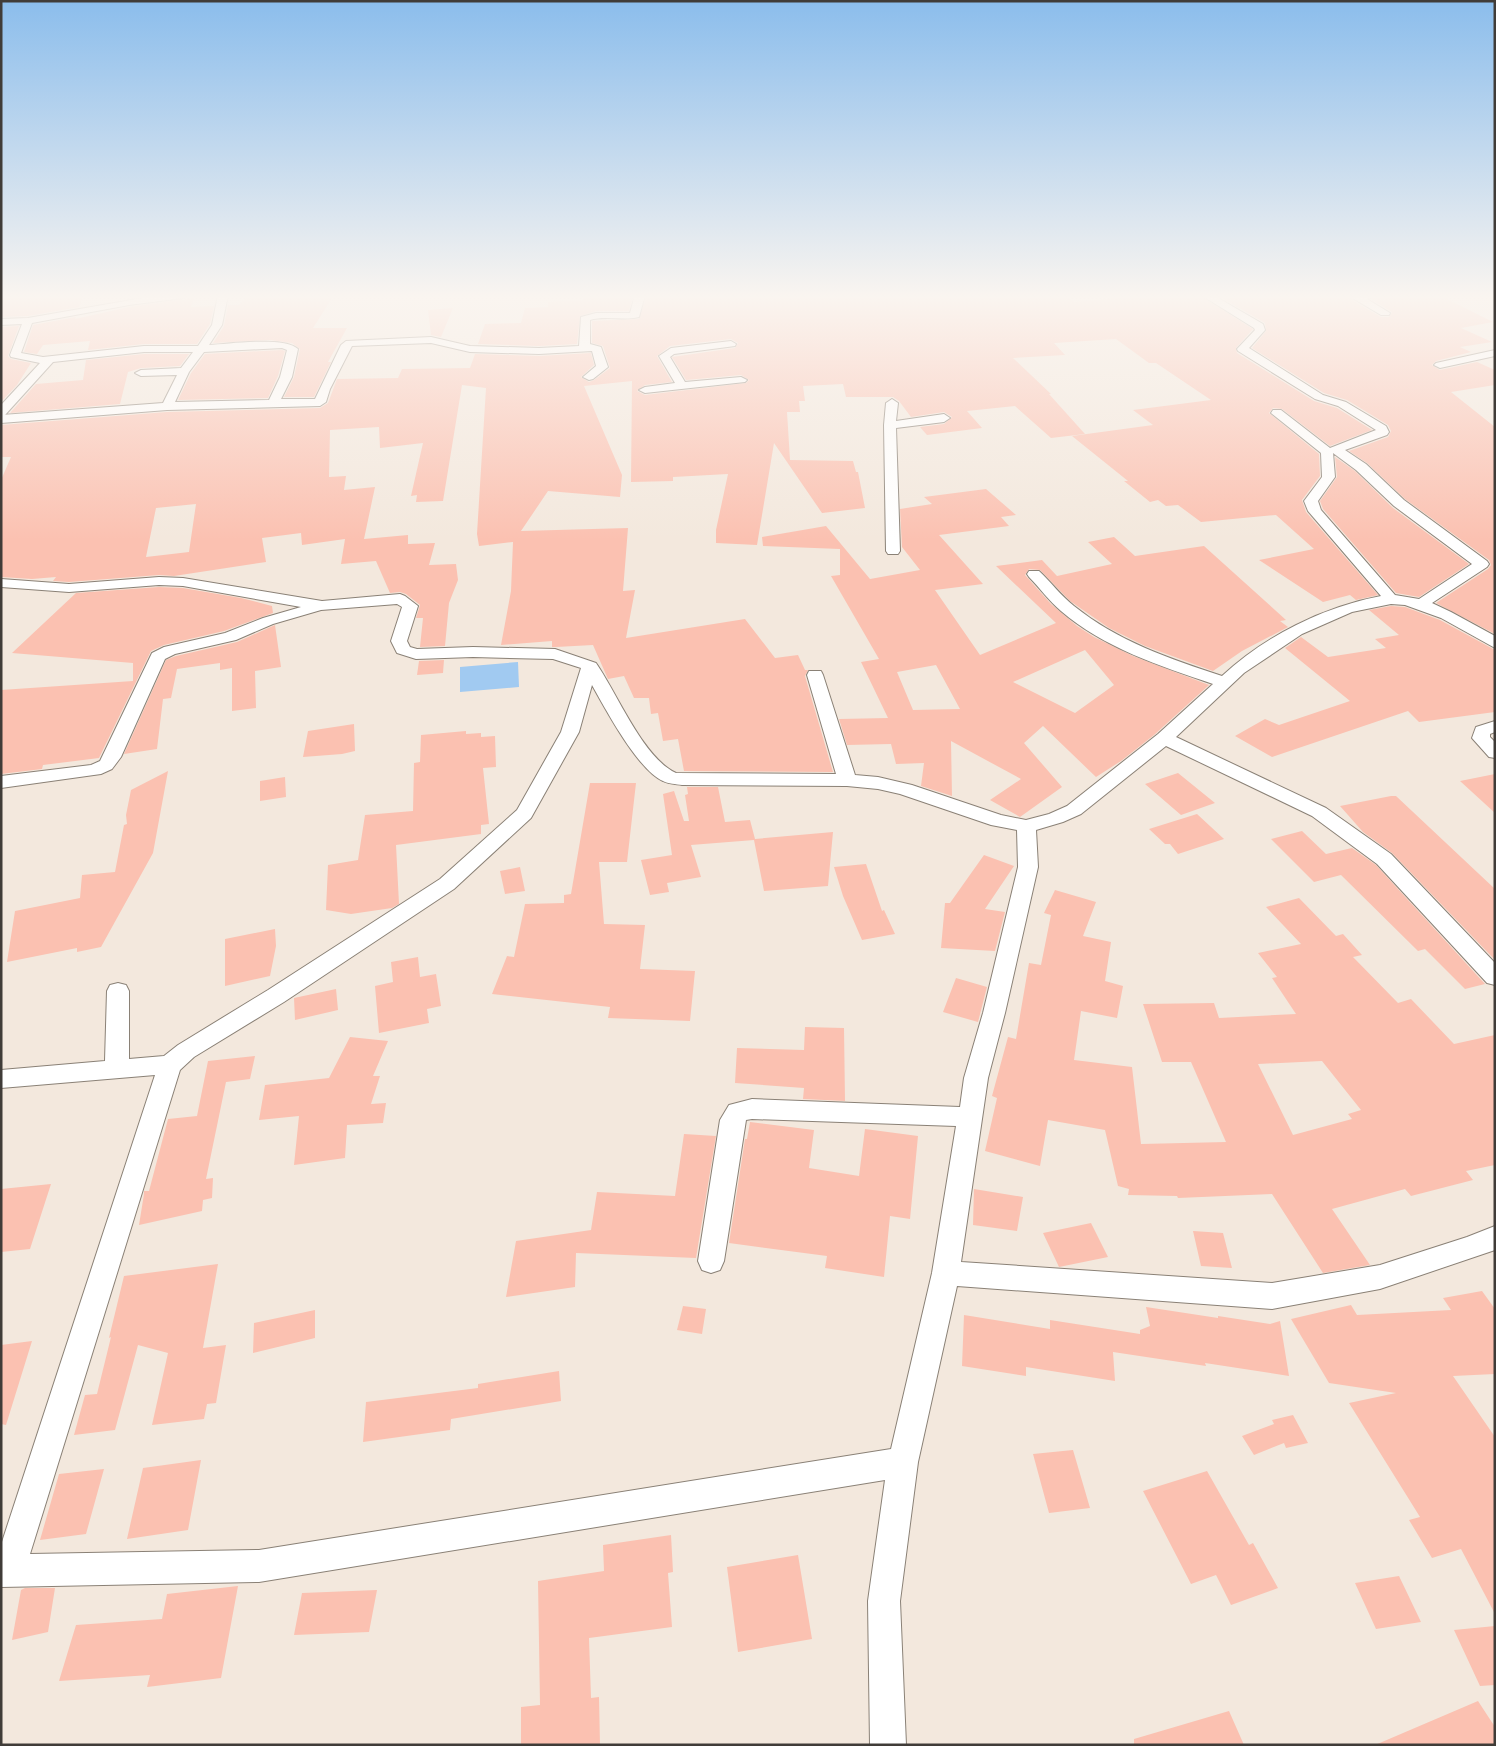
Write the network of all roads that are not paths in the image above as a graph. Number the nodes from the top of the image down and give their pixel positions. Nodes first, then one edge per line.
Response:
1 (34, 376) edge
2 (179, 376) edge
3 (286, 376) edge
4 (330, 376) edge
5 (676, 376) edge
6 (1286, 376) edge
7 (740, 380) dead end
8 (682, 386) junction
9 (644, 390) dead end
10 (273, 403) junction
11 (892, 403) dead end
12 (167, 406) junction
13 (1, 412) edge
14 (1277, 413) dead end
15 (944, 418) dead end
16 (1, 419) edge
17 (890, 424) junction
18 (1331, 451) junction
19 (892, 551) dead end
20 (1034, 574) dead end
21 (1, 583) edge
22 (1391, 599) junction
23 (1421, 604) junction
24 (322, 606) junction
25 (1495, 643) edge
26 (590, 666) junction
27 (815, 675) dead end
28 (1223, 682) junction
29 (1495, 726) edge
30 (1164, 738) junction
31 (1495, 753) edge
32 (847, 780) junction
33 (1, 782) edge
34 (1026, 826) junction
35 (1495, 977) edge
36 (118, 991) dead end
37 (170, 1064) junction
38 (117, 1068) junction
39 (1, 1079) edge
40 (970, 1117) junction
41 (1495, 1238) edge
42 (711, 1261) dead end
43 (946, 1274) junction
44 (903, 1462) junction
45 (5, 1571) edge
46 (888, 1745) edge

1 - 13 street
2 - 12 street
3 - 10 street
4 - 10 street
5 - 8 street
6 - 18 street
7 - 8 street
8 - 9 street
10 - 12 street
11 - 17 street
12 - 16 street
14 - 18 street
15 - 17 street
17 - 19 street
18 - 22 street
18 - 23 street
20 - 28 street
21 - 24 street
22 - 23 street
22 - 28 street
23 - 25 street
24 - 26 street
24 - 33 street
26 - 32 street
26 - 37 street
27 - 32 street
28 - 30 street
29 - 31 street
30 - 34 street
30 - 35 street
32 - 34 street
34 - 40 street
36 - 38 street
37 - 38 street
37 - 45 street
38 - 39 street
40 - 42 street
40 - 43 street
41 - 43 street
43 - 44 street
44 - 45 street
44 - 46 street

